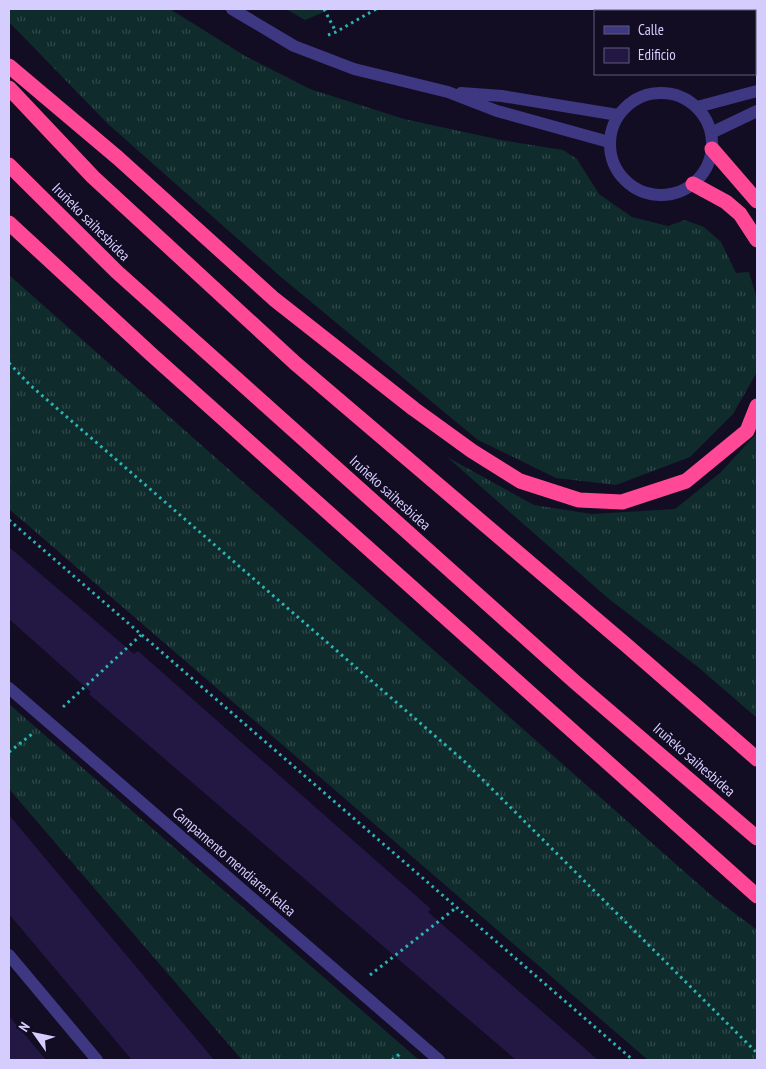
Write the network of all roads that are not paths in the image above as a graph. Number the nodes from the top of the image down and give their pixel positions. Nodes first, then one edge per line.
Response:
1 (232, 9) edge
2 (9, 66) edge
3 (9, 88) edge
4 (757, 91) edge
5 (448, 92) junction
6 (697, 107) junction
7 (757, 111) edge
8 (618, 115) junction
9 (711, 133) junction
10 (609, 142) junction
11 (712, 149) junction
12 (9, 165) edge
13 (693, 184) junction
14 (757, 201) edge
15 (9, 223) edge
16 (757, 240) edge
17 (757, 406) edge
18 (9, 688) edge
19 (757, 760) edge
20 (757, 838) edge
21 (757, 896) edge
22 (9, 955) edge
23 (97, 1060) edge
24 (439, 1060) edge

1 - 5 street
2 - 17 highway
3 - 19 highway
4 - 6 street
5 - 8 street
5 - 10 street
6 - 8 street
6 - 9 street
7 - 9 street
8 - 10 street
9 - 11 street
10 - 13 street
11 - 13 street
11 - 14 highway
12 - 20 highway, Iruñeko saihesbidea
13 - 16 highway
15 - 21 highway
18 - 24 street, Campamento mendiaren kalea
22 - 23 street

